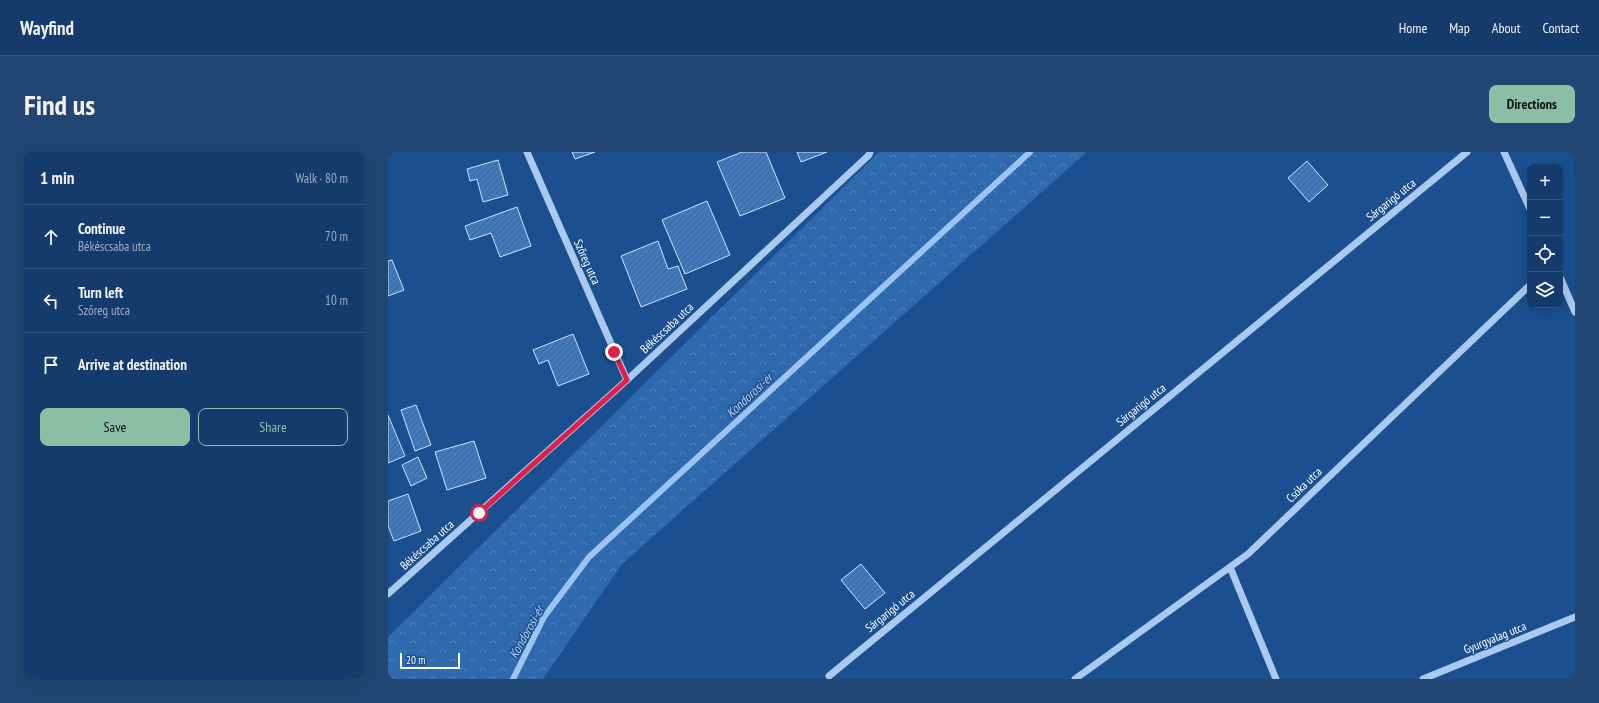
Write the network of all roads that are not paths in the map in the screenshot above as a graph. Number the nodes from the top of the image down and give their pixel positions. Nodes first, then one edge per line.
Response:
1 (527, 152) edge
2 (1467, 152) edge
3 (1504, 152) edge
4 (870, 153) edge
5 (1527, 202) edge
6 (1563, 284) edge
7 (1527, 289) edge
8 (1575, 312) edge
9 (627, 380) junction
10 (1230, 567) junction
11 (388, 594) edge
12 (1575, 617) edge
13 (828, 676) dead end
14 (1075, 679) edge
15 (1276, 679) edge
16 (1423, 679) edge

1 - 9 street, Szőreg utca
2 - 13 street, Sárgarigó utca
3 - 5 street
4 - 9 street, Békéscsaba utca
6 - 8 street
7 - 10 street, Csóka utca
9 - 11 street, Békéscsaba utca
10 - 14 street, Csóka utca
10 - 15 street
12 - 16 street, Gyurgyalag utca

